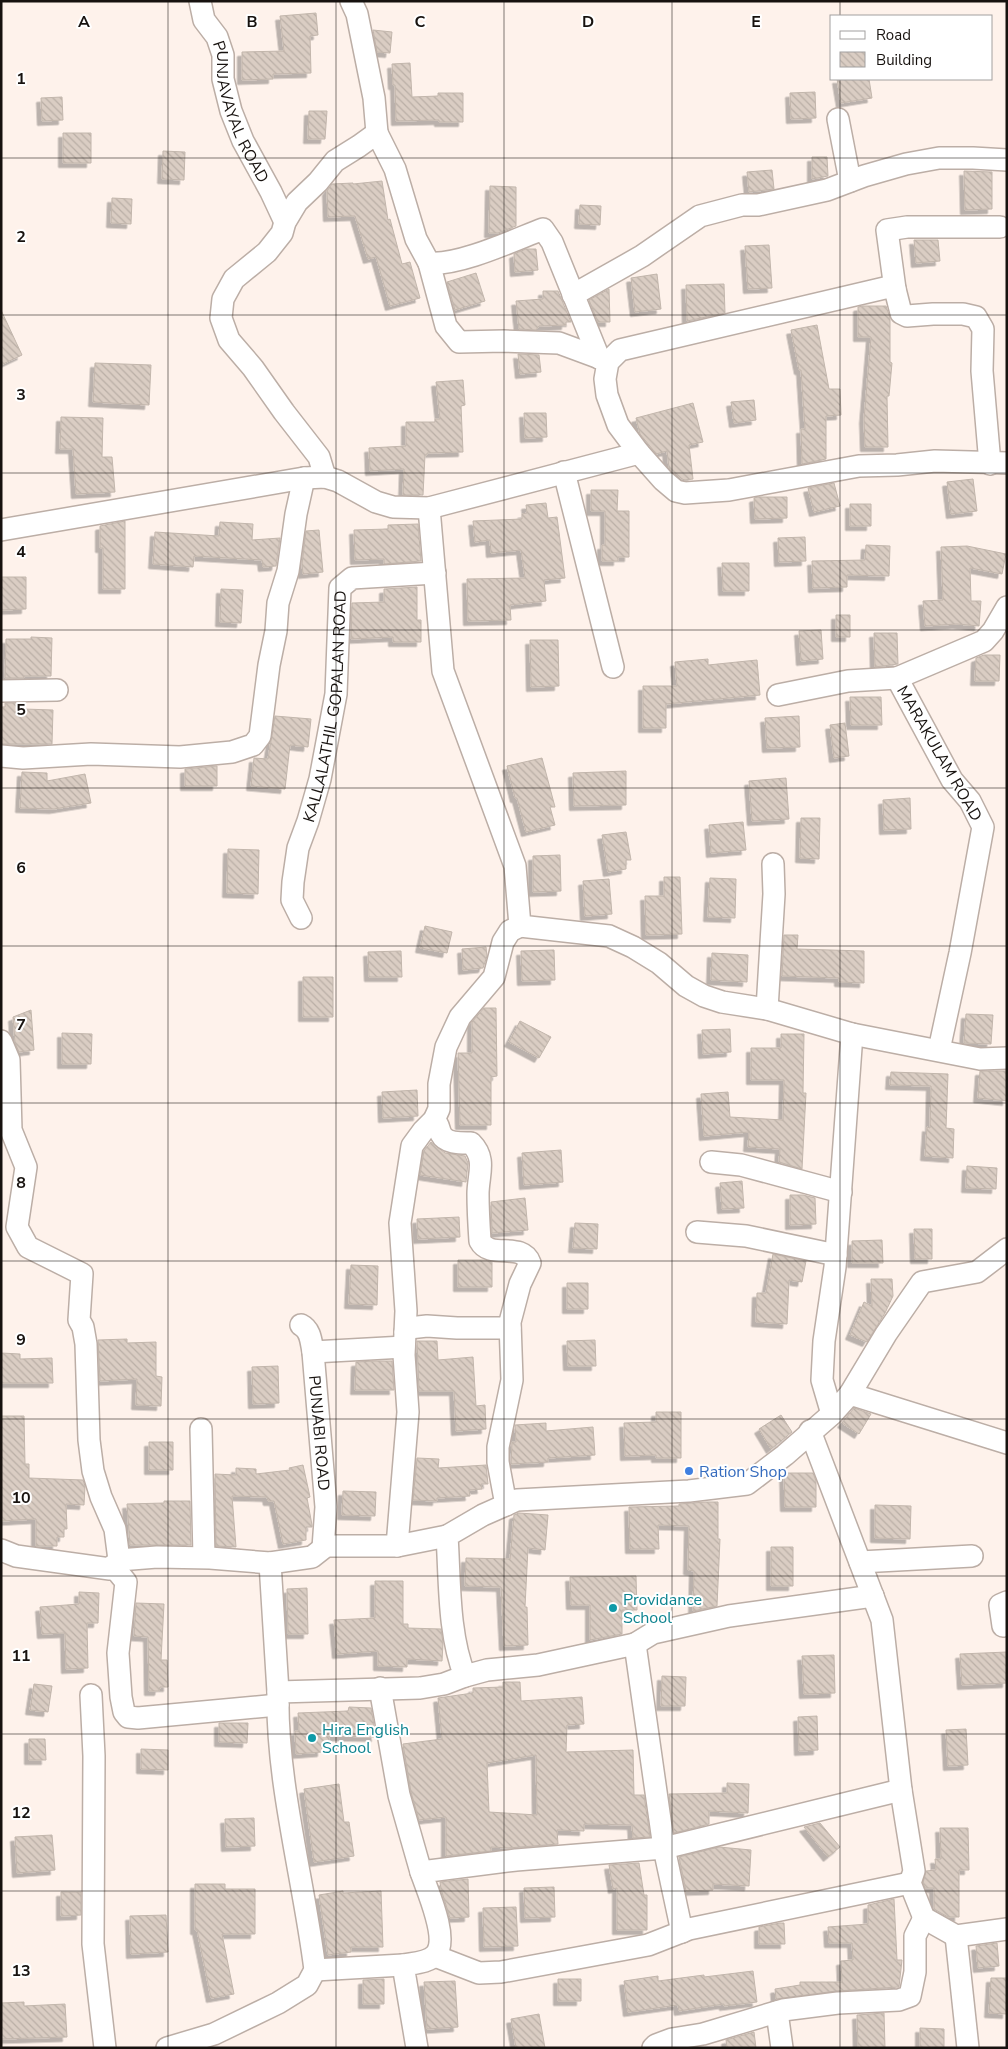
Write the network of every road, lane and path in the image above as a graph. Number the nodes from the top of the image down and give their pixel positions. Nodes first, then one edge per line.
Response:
1 (200, 1) edge
2 (352, 1) edge
3 (838, 119) dead end
4 (377, 133) junction
5 (1007, 160) edge
6 (850, 182) junction
7 (285, 222) junction
8 (1000, 227) dead end
9 (430, 263) junction
10 (895, 289) junction
11 (573, 295) junction
12 (603, 360) junction
13 (639, 453) junction
14 (998, 463) edge
15 (564, 472) junction
16 (315, 478) junction
17 (429, 508) junction
18 (1, 530) edge
19 (435, 573) junction
20 (1007, 607) edge
21 (613, 667) dead end
22 (897, 678) junction
23 (57, 690) dead end
24 (1, 691) edge
25 (778, 695) dead end
26 (1, 756) edge
27 (773, 864) dead end
28 (301, 918) dead end
29 (520, 926) junction
30 (767, 1009) junction
31 (852, 1034) junction
32 (1, 1041) edge
33 (939, 1050) junction
34 (1007, 1058) edge
35 (434, 1120) junction
36 (6, 1130) edge
37 (711, 1162) dead end
38 (841, 1192) junction
39 (1007, 1231) edge
40 (697, 1232) dead end
41 (1004, 1251) edge
42 (836, 1255) junction
43 (301, 1325) dead end
44 (510, 1328) junction
45 (404, 1339) junction
46 (314, 1352) junction
47 (850, 1394) junction
48 (832, 1414) junction
49 (201, 1429) dead end
50 (810, 1431) junction
51 (1007, 1444) edge
52 (506, 1505) junction
53 (447, 1536) junction
54 (397, 1546) junction
55 (323, 1548) junction
56 (1, 1550) edge
57 (972, 1556) dead end
58 (204, 1557) junction
59 (860, 1562) junction
60 (116, 1563) junction
61 (270, 1563) junction
62 (873, 1596) junction
63 (1007, 1602) edge
64 (1002, 1626) dead end
65 (635, 1644) junction
66 (465, 1676) junction
67 (380, 1688) junction
68 (91, 1695) dead end
69 (278, 1699) junction
70 (900, 1790) junction
71 (664, 1848) junction
72 (421, 1872) junction
73 (910, 1883) junction
74 (924, 1918) junction
75 (1007, 1929) edge
76 (682, 1932) junction
77 (956, 1936) junction
78 (435, 1956) junction
79 (403, 1965) junction
80 (316, 1970) junction
81 (777, 2012) junction
82 (216, 2041) edge
83 (105, 2048) edge
84 (167, 2048) edge
85 (417, 2048) edge
86 (653, 2048) edge
87 (782, 2048) edge
88 (968, 2048) edge

1 - 7 street, PUNJAVAYAL ROAD
2 - 4 street
3 - 6 street
4 - 7 street
4 - 9 street
5 - 6 street
6 - 11 street
7 - 16 street
8 - 10 street
9 - 11 street
9 - 12 street
10 - 12 street
10 - 14 street
11 - 12 street
12 - 13 street
13 - 14 street
13 - 15 street
15 - 17 street
15 - 21 street
16 - 17 street
16 - 18 street
16 - 26 street
17 - 19 street
19 - 28 street, KALLALATHIL GOPALAN ROAD
19 - 29 street
20 - 22 street, MARAKULAM ROAD
22 - 25 street
22 - 33 street, MARAKULAM ROAD
23 - 24 street
27 - 30 street
29 - 30 street
29 - 35 street
30 - 31 street
31 - 33 street
31 - 38 street
32 - 36 street
33 - 34 street
35 - 44 street
35 - 45 street
36 - 60 street
37 - 38 street
38 - 42 street
39 - 41 street
40 - 42 street
41 - 47 street
42 - 48 street
43 - 46 street, PUNJABI ROAD
44 - 45 street
44 - 52 street
45 - 46 street
45 - 54 street
46 - 55 street, PUNJABI ROAD
47 - 48 street
47 - 51 street
48 - 50 street
49 - 58 street
50 - 52 street
50 - 59 street
52 - 53 street
53 - 54 street
53 - 66 street
54 - 55 street
55 - 61 street
56 - 60 street
57 - 59 street
58 - 60 street
58 - 61 street
59 - 62 street
60 - 69 street
61 - 69 street
62 - 65 street
62 - 70 street
63 - 64 street
65 - 66 street
65 - 71 street
66 - 67 street
67 - 69 street
67 - 72 street
68 - 83 street
69 - 80 street
70 - 71 street
70 - 73 street
71 - 72 street
71 - 76 street
72 - 78 street
73 - 74 street
73 - 76 street
74 - 77 street
74 - 81 street
75 - 77 street
76 - 78 street
77 - 88 street
78 - 79 street
79 - 80 street
79 - 85 street
80 - 82 street
81 - 86 street
81 - 87 street
82 - 84 street

